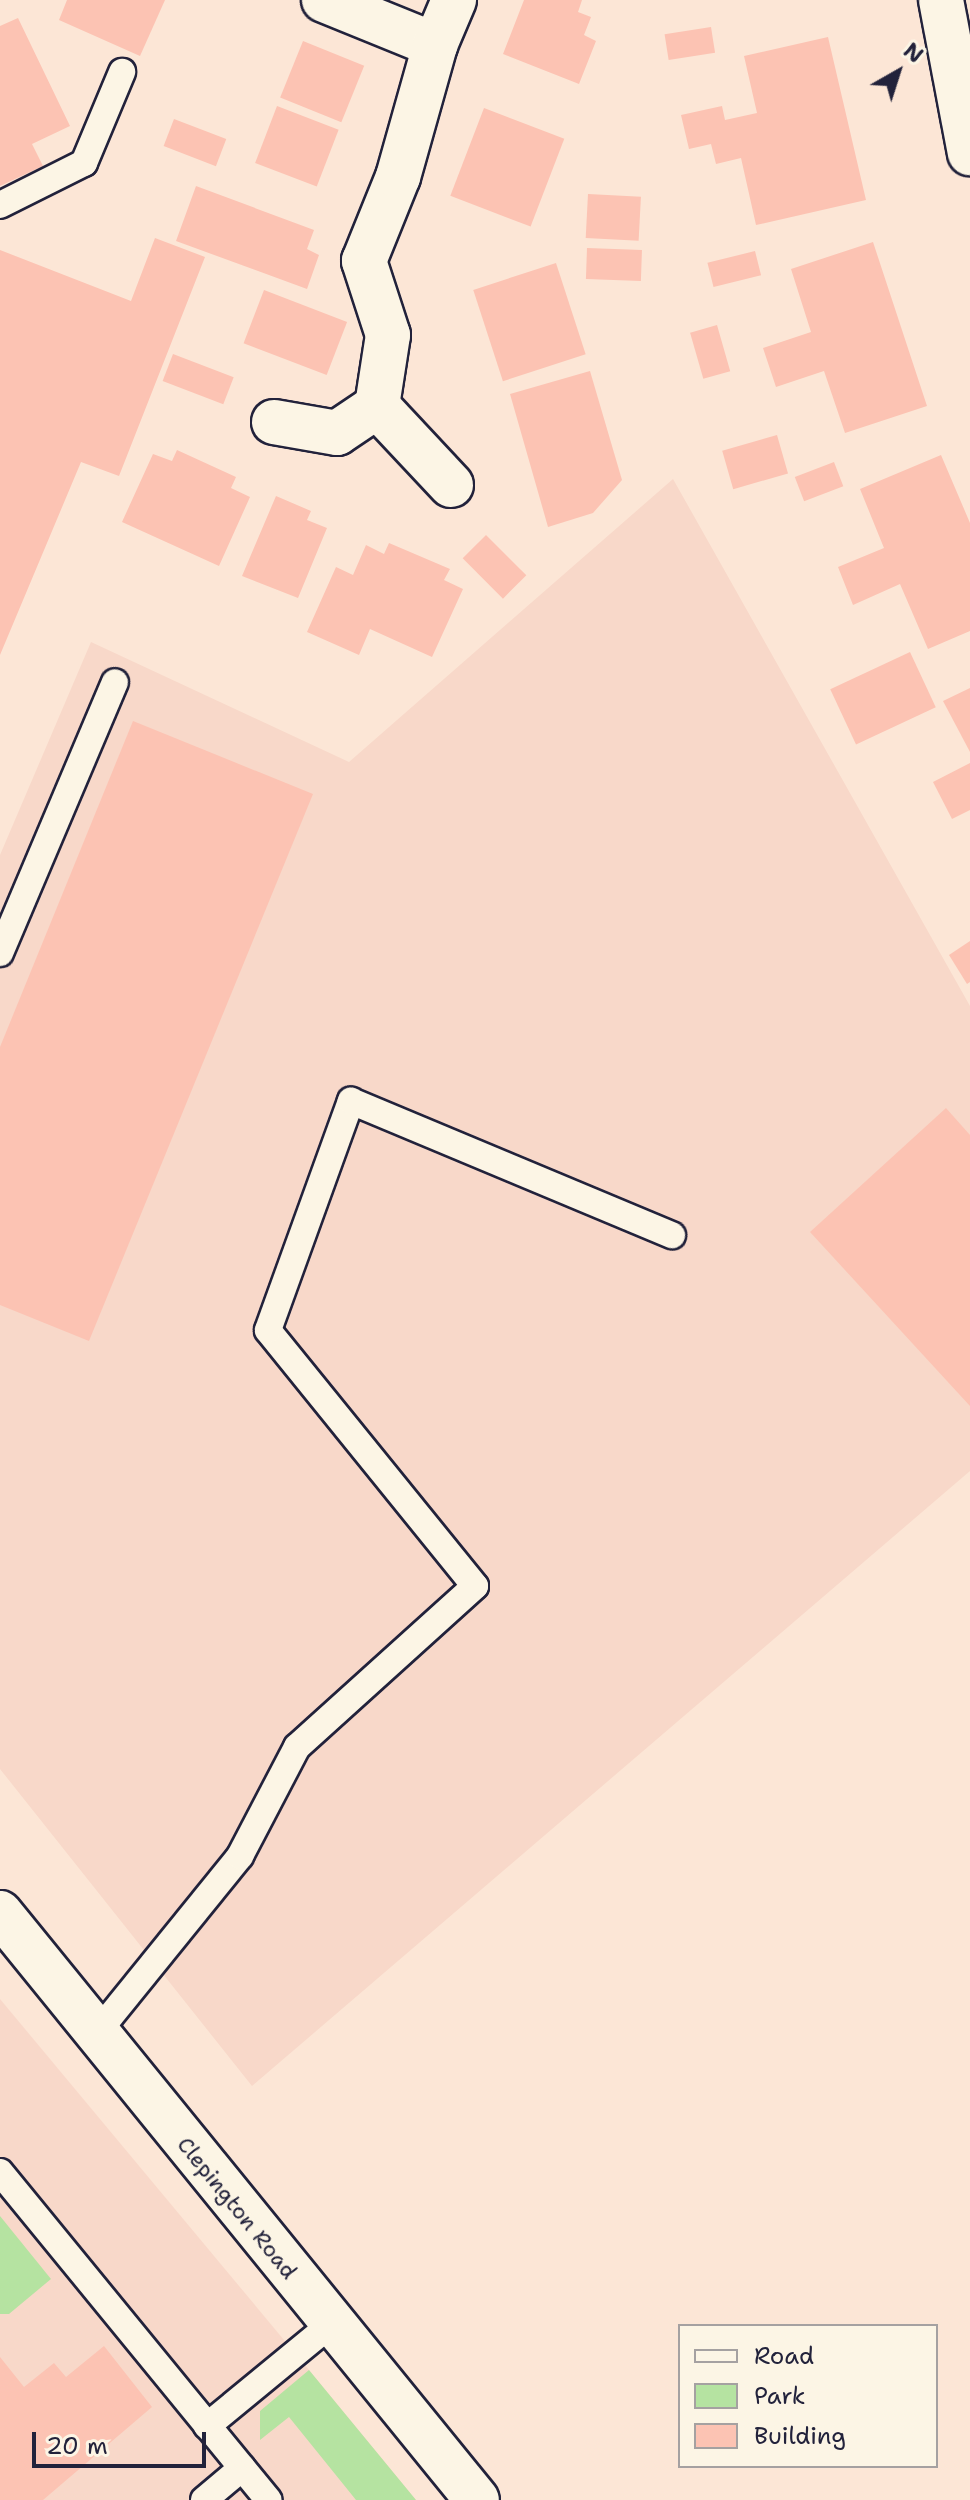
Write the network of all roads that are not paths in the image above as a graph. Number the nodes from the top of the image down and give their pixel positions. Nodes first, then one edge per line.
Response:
1 (324, 0) edge
2 (454, 0) edge
3 (941, 0) edge
4 (435, 45) junction
5 (122, 72) dead end
6 (970, 153) edge
7 (0, 205) edge
8 (377, 406) junction
9 (274, 422) dead end
10 (451, 485) dead end
11 (115, 682) dead end
12 (0, 953) edge
13 (672, 1235) dead end
14 (0, 1913) edge
15 (96, 2034) junction
16 (0, 2172) edge
17 (331, 2324) junction
18 (207, 2426) junction
19 (242, 2468) junction
20 (204, 2500) edge
21 (268, 2500) edge
22 (477, 2500) edge

1 - 4 street
2 - 4 street
3 - 6 street
4 - 8 street
5 - 7 lane
8 - 9 street
8 - 10 street
11 - 12 lane
13 - 15 lane
14 - 15 street, Clepington Road
15 - 17 street, Clepington Road
16 - 18 lane
17 - 18 lane
17 - 22 street, Clepington Road
18 - 19 lane
19 - 20 lane
19 - 21 lane

